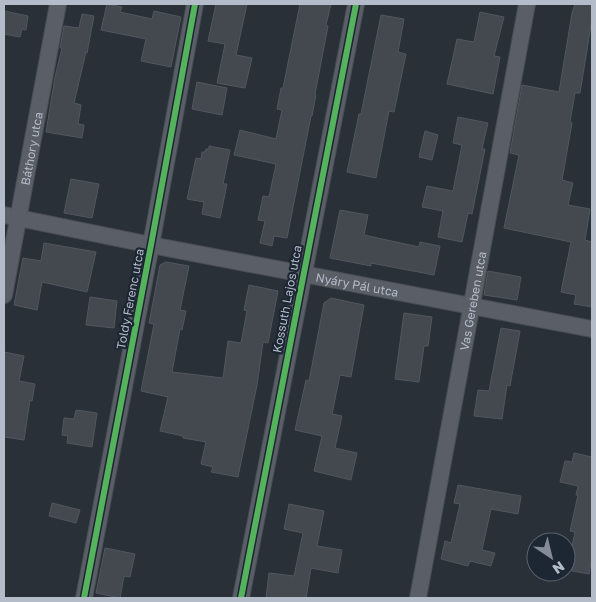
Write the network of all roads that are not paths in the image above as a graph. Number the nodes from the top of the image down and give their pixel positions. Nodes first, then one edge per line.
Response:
1 (58, 4) edge
2 (195, 4) edge
3 (356, 4) edge
4 (527, 4) edge
5 (11, 216) edge
6 (151, 245) junction
7 (303, 274) junction
8 (4, 295) edge
9 (472, 306) junction
10 (592, 329) edge
11 (84, 598) edge
12 (241, 598) edge
13 (418, 598) edge

1 - 5 street, Báthory utca
2 - 6 street, Toldy Ferenc utca
3 - 7 street, Kossuth Lajos utca
4 - 9 street, Vas Gereben utca
5 - 6 street, Nyáry Pál utca
5 - 8 street, Báthory utca
6 - 7 street, Nyáry Pál utca
6 - 11 street, Toldy Ferenc utca
7 - 9 street, Nyáry Pál utca
7 - 12 street, Kossuth Lajos utca
9 - 10 street, Nyáry Pál utca
9 - 13 street, Vas Gereben utca

